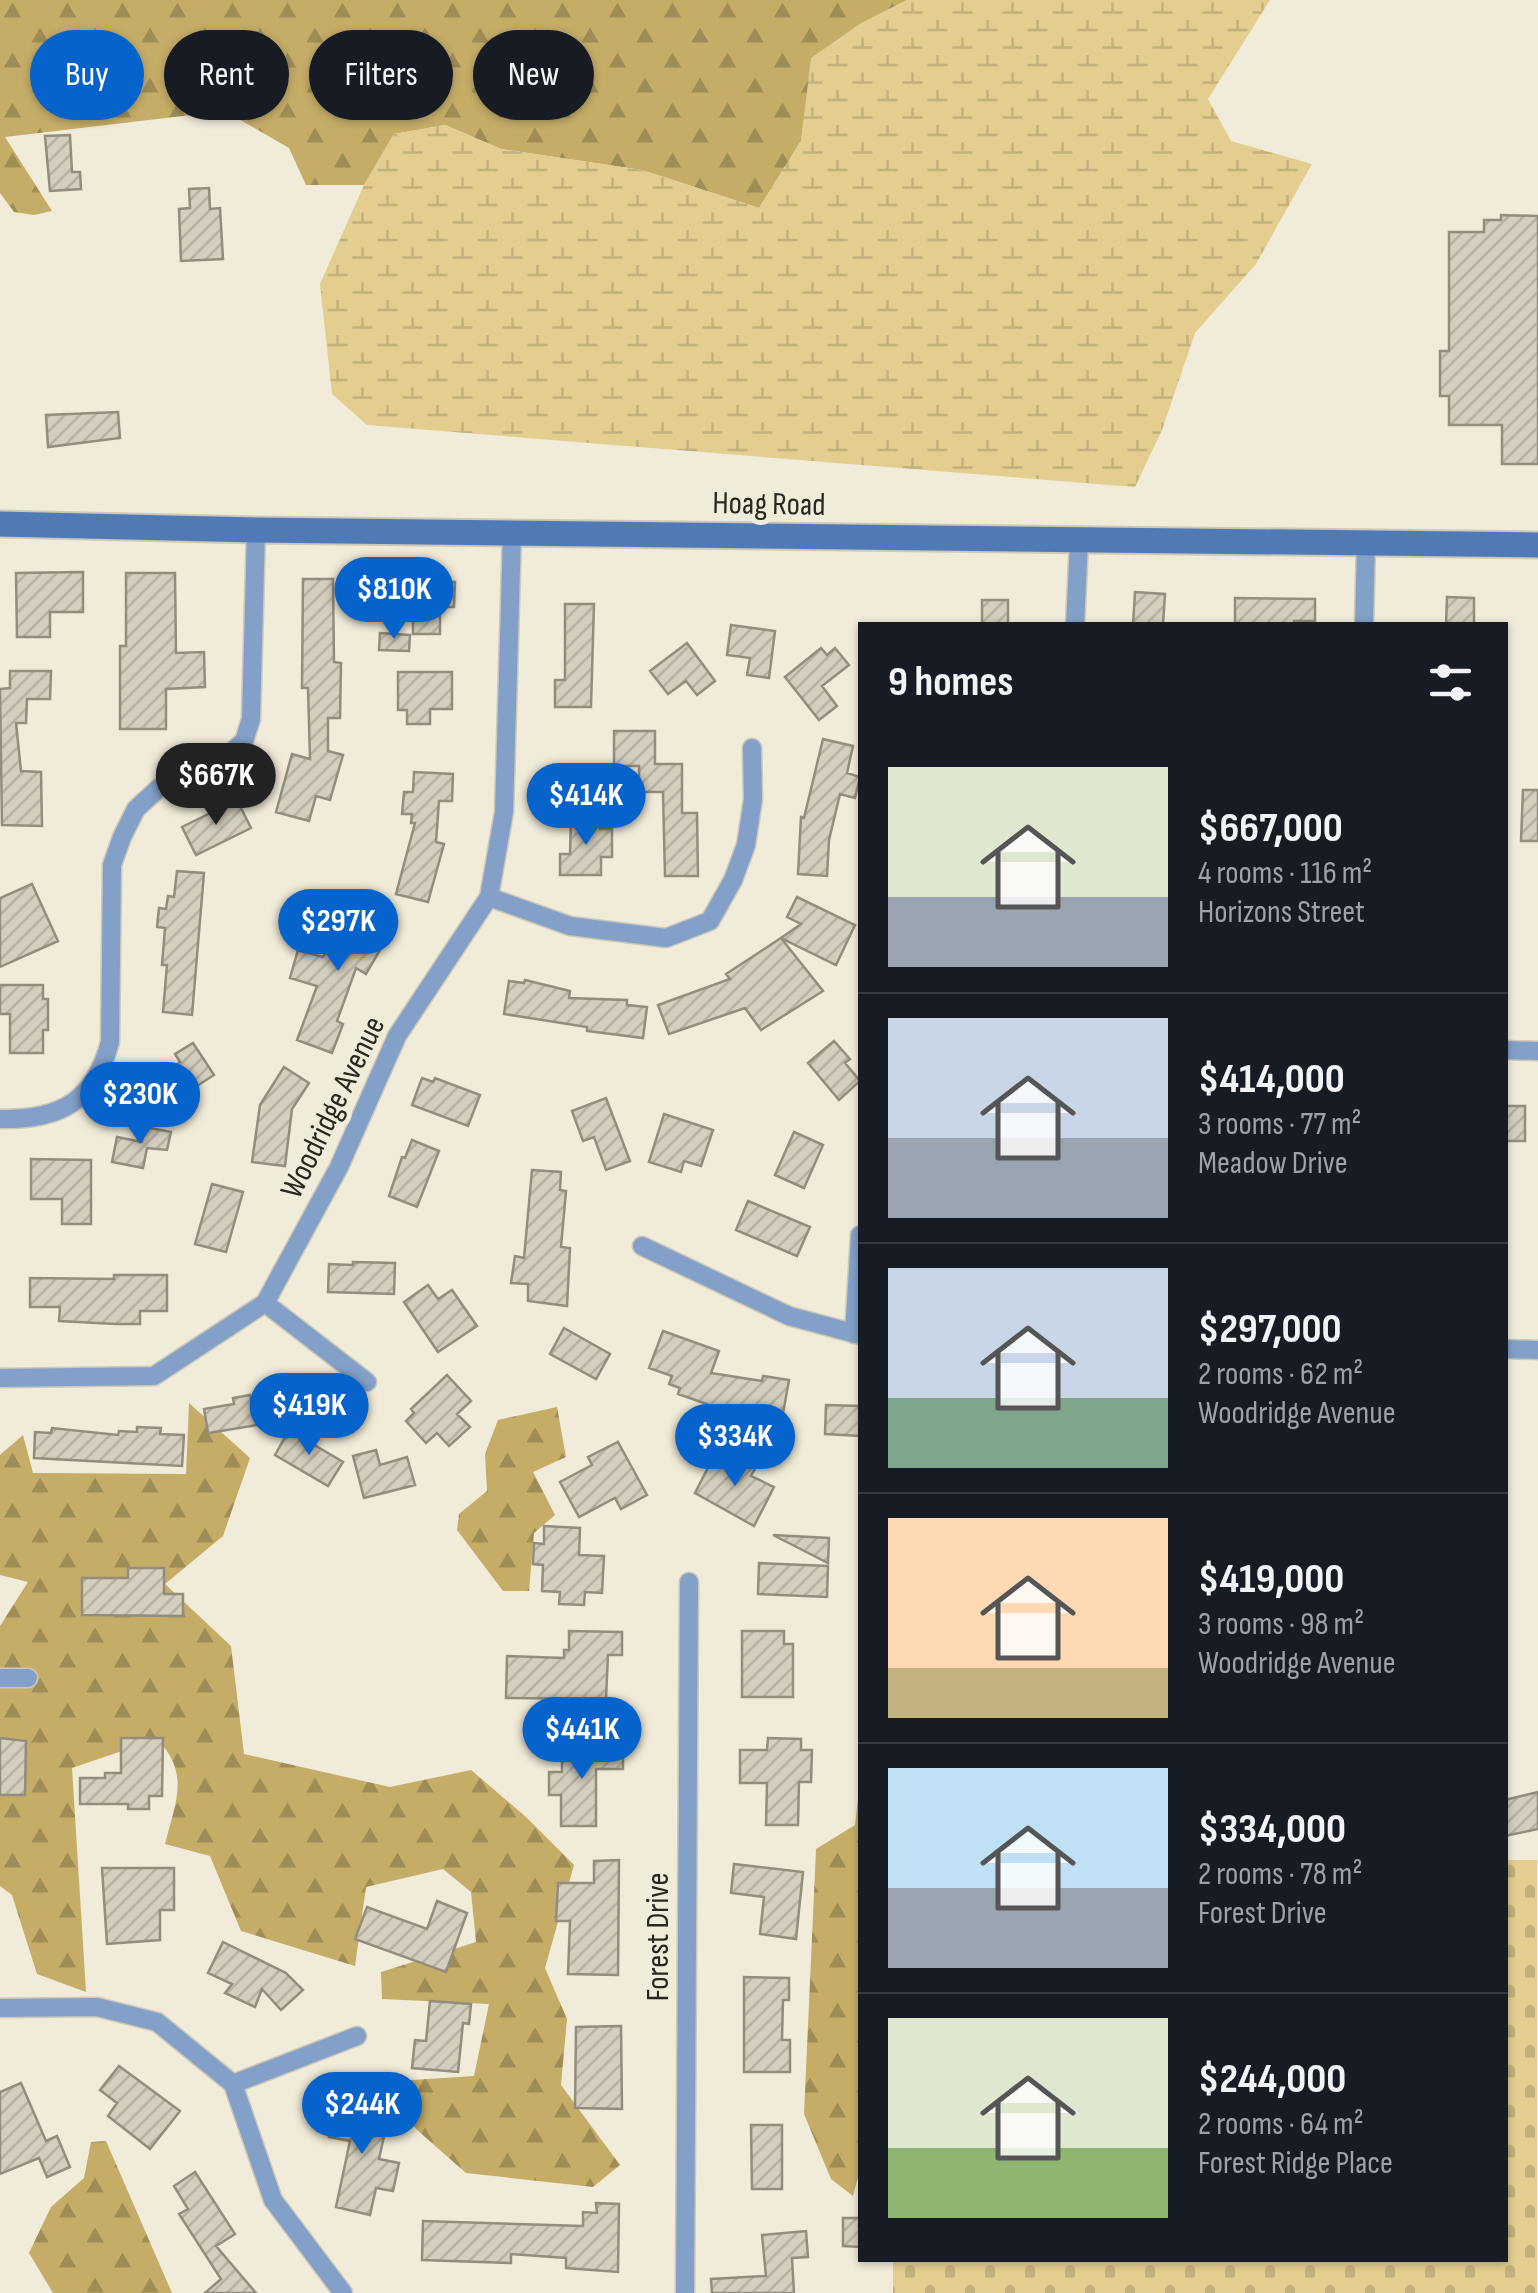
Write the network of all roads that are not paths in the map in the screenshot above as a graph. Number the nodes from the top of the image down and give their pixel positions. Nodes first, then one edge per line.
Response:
1 (0, 524) edge
2 (256, 530) junction
3 (512, 533) junction
4 (1079, 541) junction
5 (1366, 543) junction
6 (1538, 545) edge
7 (1075, 622) edge
8 (1364, 622) edge
9 (752, 748) dead end
10 (489, 897) junction
11 (1508, 1050) edge
12 (1538, 1050) edge
13 (0, 1119) edge
14 (642, 1246) dead end
15 (858, 1301) edge
16 (265, 1302) junction
17 (857, 1334) edge
18 (1508, 1350) edge
19 (1538, 1350) edge
20 (0, 1378) edge
21 (366, 1382) dead end
22 (689, 1582) dead end
23 (0, 1678) edge
24 (28, 1678) dead end
25 (0, 2008) edge
26 (358, 2036) dead end
27 (233, 2084) junction
28 (344, 2293) edge
29 (685, 2293) edge

1 - 2 street, Hoag Road
2 - 3 street, Hoag Road
2 - 13 street
3 - 4 street, Hoag Road
3 - 10 street, Woodridge Avenue
4 - 5 street, Hoag Road
4 - 7 street
5 - 6 street, Hoag Road
5 - 8 street
9 - 10 street
10 - 16 street, Woodridge Avenue
11 - 12 street
14 - 17 street
15 - 17 street
16 - 20 street, Woodridge Avenue
16 - 21 street
18 - 19 street
22 - 29 street, Forest Drive
23 - 24 street
25 - 27 street
26 - 27 street
27 - 28 street

